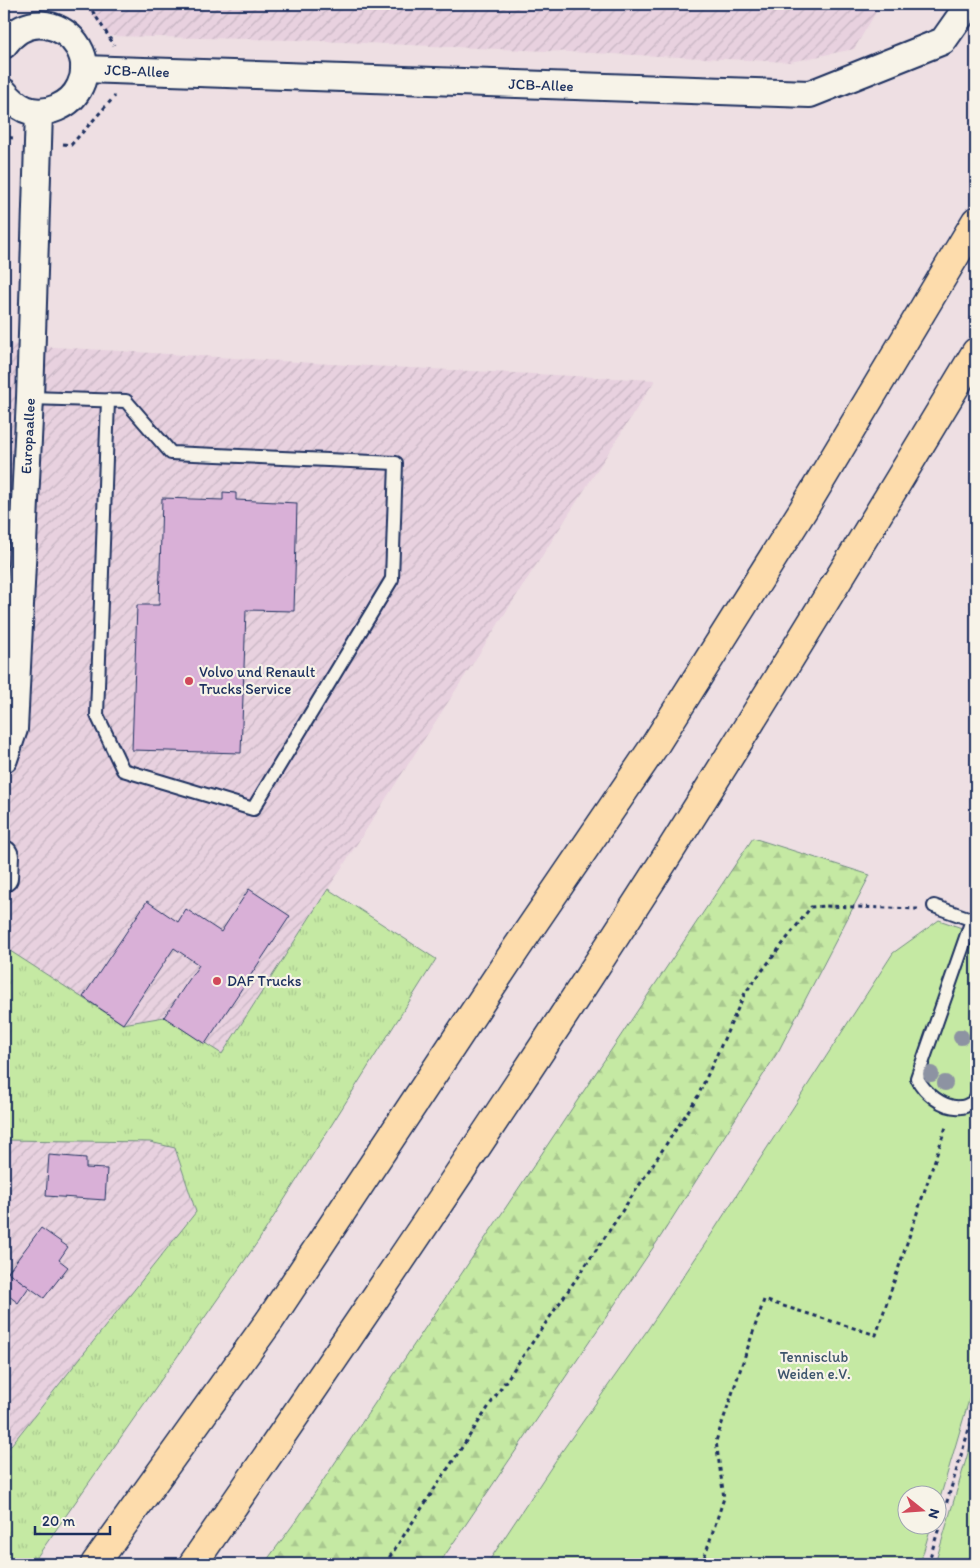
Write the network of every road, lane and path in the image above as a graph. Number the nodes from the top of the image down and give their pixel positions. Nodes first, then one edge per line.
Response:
1 (969, 4) edge
2 (41, 14) edge
3 (4, 45) edge
4 (84, 69) junction
5 (4, 92) edge
6 (39, 112) junction
7 (976, 221) edge
8 (976, 352) edge
9 (30, 398) junction
10 (108, 400) junction
11 (11, 635) edge
12 (4, 759) edge
13 (4, 854) edge
14 (4, 878) edge
15 (934, 906) joint
16 (974, 921) edge
17 (976, 1097) edge
18 (946, 1129) dead end
19 (976, 1406) edge
20 (95, 1564) edge
21 (193, 1564) edge
22 (385, 1564) edge
23 (702, 1564) edge
24 (928, 1564) edge

1 - 4 street, JCB-Allee
2 - 3 street
2 - 4 street
4 - 6 street
5 - 6 street
6 - 9 street, Europaallee
7 - 20 highway
8 - 21 highway
9 - 10 lane
9 - 11 street, Europaallee
10 - 10 lane
11 - 12 street, Europaallee
13 - 14 street
15 - 16 lane
15 - 22 path
16 - 17 lane
18 - 23 path
19 - 24 path

